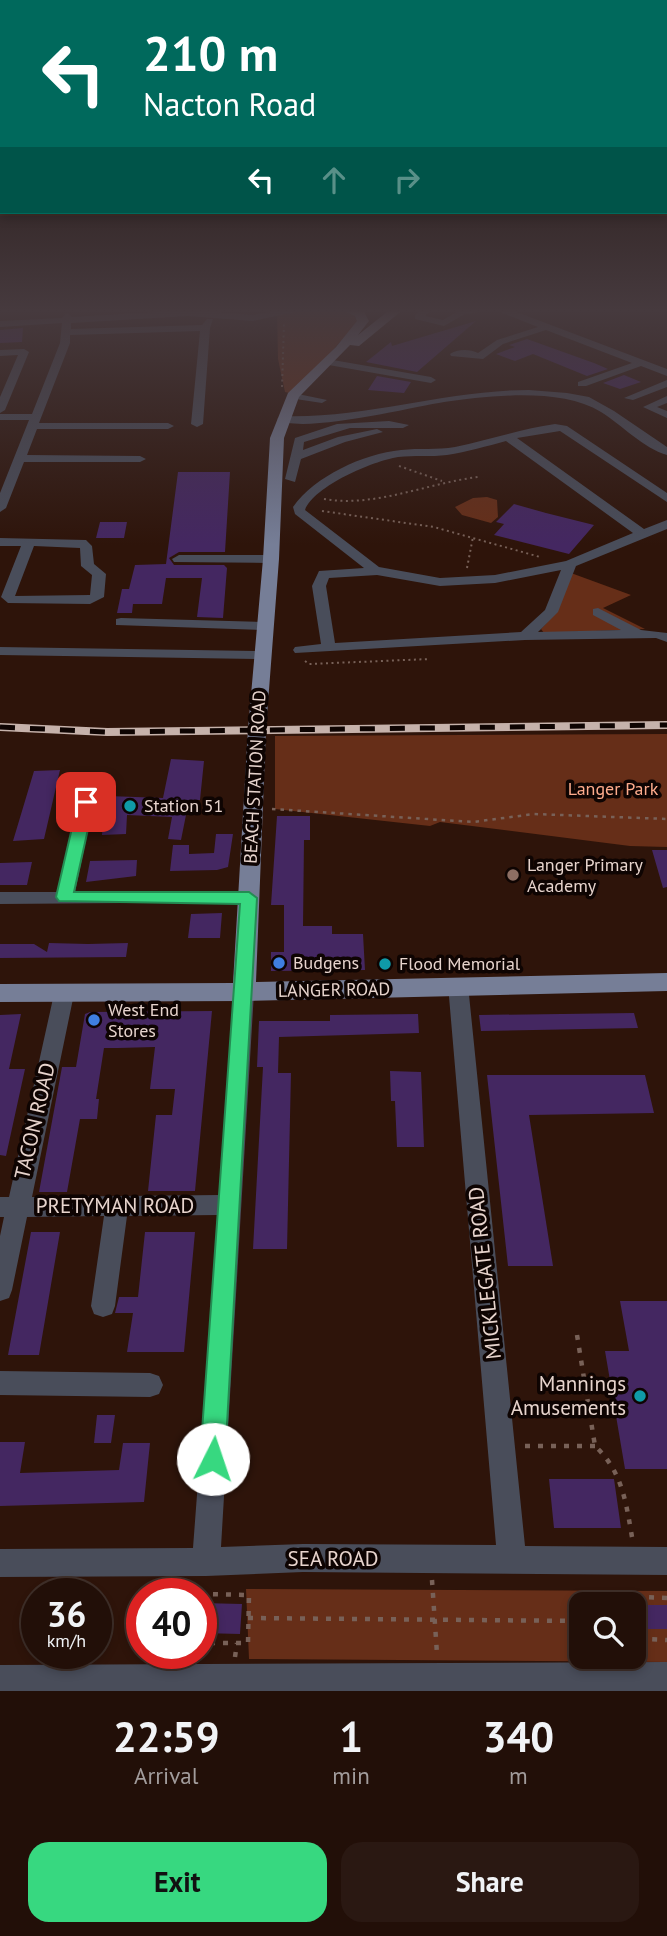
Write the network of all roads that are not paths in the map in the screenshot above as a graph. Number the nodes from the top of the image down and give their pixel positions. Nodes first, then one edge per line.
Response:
1 (10, 387) edge
2 (48, 387) edge
3 (200, 387) edge
4 (302, 387) edge
5 (657, 387) edge
6 (293, 396) junction
7 (629, 398) dead end
8 (667, 399) edge
9 (322, 400) dead end
10 (0, 410) edge
11 (667, 415) edge
12 (0, 417) edge
13 (282, 419) junction
14 (34, 421) junction
15 (197, 424) dead end
16 (403, 425) dead end
17 (169, 426) dead end
18 (508, 437) junction
19 (667, 452) edge
20 (20, 458) junction
21 (140, 459) dead end
22 (291, 479) dead end
23 (3, 493) edge
24 (667, 498) edge
25 (301, 506) junction
26 (272, 507) junction
27 (0, 508) edge
28 (667, 524) edge
29 (642, 534) junction
30 (0, 542) edge
31 (29, 542) junction
32 (179, 559) dead end
33 (271, 559) junction
34 (570, 565) junction
35 (379, 571) junction
36 (598, 612) dead end
37 (121, 622) dead end
38 (265, 626) junction
39 (638, 634) junction
40 (525, 636) junction
41 (667, 638) edge
42 (329, 648) junction
43 (300, 650) road end
44 (0, 651) edge
45 (263, 656) junction
46 (91, 778) dead end
47 (65, 897) junction
48 (0, 898) edge
49 (249, 898) junction
50 (667, 982) edge
51 (458, 985) junction
52 (244, 992) junction
53 (0, 993) edge
54 (64, 994) junction
55 (229, 1205) junction
56 (117, 1206) junction
57 (8, 1207) edge
58 (0, 1290) edge
59 (103, 1306) dead end
60 (0, 1383) edge
61 (150, 1385) dead end
62 (512, 1560) junction
63 (667, 1561) edge
64 (206, 1562) junction
65 (0, 1563) edge
66 (667, 1677) edge
67 (0, 1680) edge

1 - 10 street
2 - 14 street
3 - 15 street
4 - 6 main road, BEACH STATION ROAD
5 - 7 street
6 - 9 street
6 - 13 main road, BEACH STATION ROAD
8 - 11 street
12 - 14 street
13 - 19 street
13 - 26 main road, BEACH STATION ROAD
14 - 17 street
14 - 20 street
16 - 22 street
18 - 24 street
18 - 25 street
18 - 29 street
20 - 21 street
20 - 23 street
23 - 27 street
25 - 26 street
25 - 35 street
26 - 33 main road, BEACH STATION ROAD
28 - 29 street
29 - 34 street
30 - 31 street
31 - 31 street
32 - 33 street
33 - 38 main road, BEACH STATION ROAD
34 - 35 street
34 - 40 street
35 - 42 street
36 - 39 street
37 - 38 street
38 - 45 main road, BEACH STATION ROAD
39 - 40 street
39 - 41 street
40 - 42 street
42 - 43 street
44 - 45 street
45 - 49 main road, BEACH STATION ROAD
46 - 47 street
47 - 48 street
47 - 49 street
49 - 52 main road, BEACH STATION ROAD
50 - 51 main road, LANGER ROAD
51 - 52 main road, LANGER ROAD
51 - 62 street, MICKLEGATE ROAD
52 - 54 main road, LANGER ROAD
52 - 55 street, BEACH STATION ROAD
53 - 54 main road, LANGER ROAD
54 - 57 street, TACON ROAD
55 - 56 street, PRETYMAN ROAD
55 - 64 street, BEACH STATION ROAD
56 - 57 street, PRETYMAN ROAD
56 - 59 street
57 - 58 street, TACON ROAD
60 - 61 street
62 - 63 street, SEA ROAD
62 - 64 street, SEA ROAD
64 - 65 street, SEA ROAD
66 - 67 street

